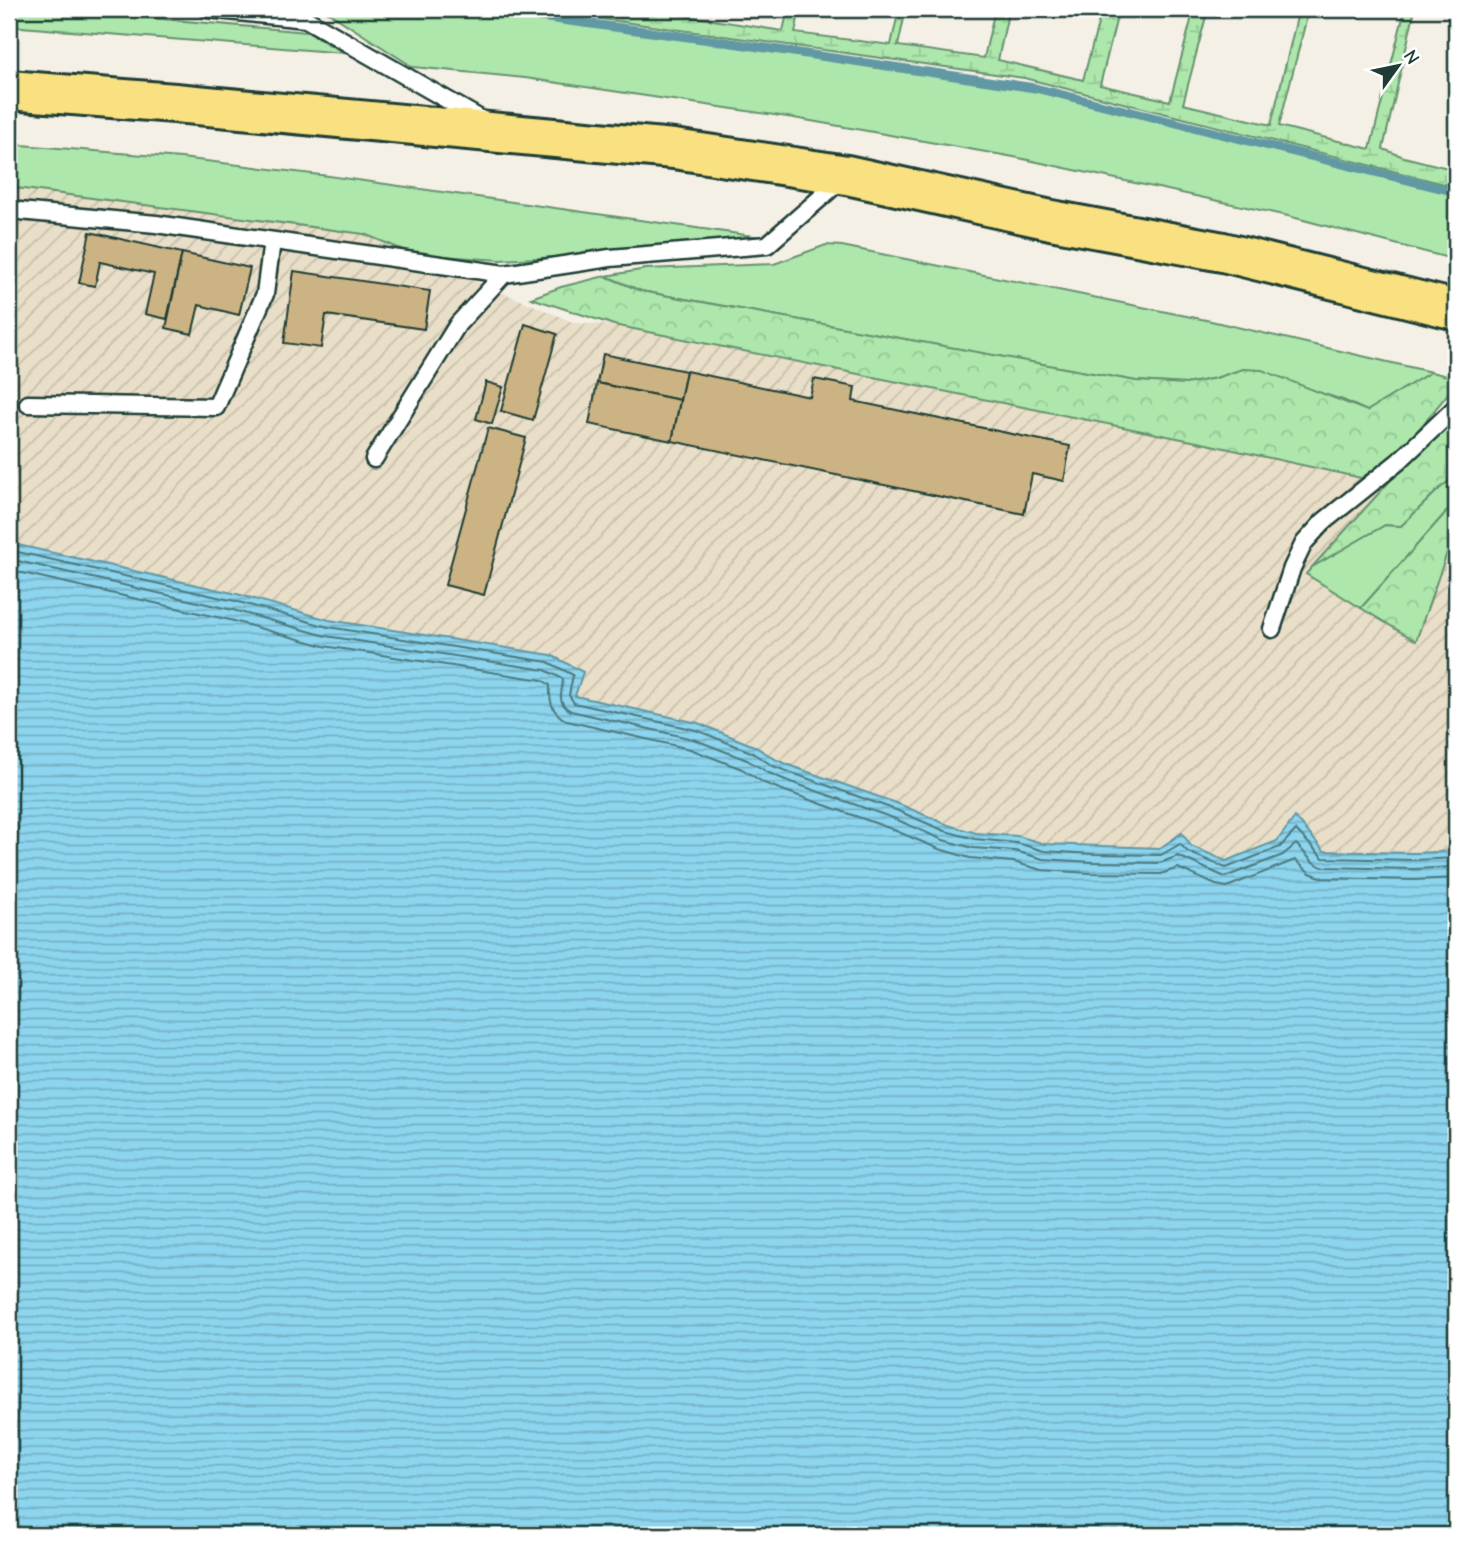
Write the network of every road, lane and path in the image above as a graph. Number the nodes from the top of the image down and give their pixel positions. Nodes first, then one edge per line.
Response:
1 (208, 9) edge
2 (9, 90) edge
3 (507, 134) junction
4 (846, 175) junction
5 (9, 210) edge
6 (272, 241) junction
7 (504, 274) junction
8 (1453, 307) edge
9 (28, 404) dead end
10 (1456, 407) edge
11 (374, 459) dead end
12 (1272, 629) dead end

1 - 3 lane
2 - 3 highway
3 - 4 highway
4 - 7 lane
4 - 8 highway
5 - 6 lane
6 - 7 lane
6 - 9 lane
7 - 11 lane
10 - 12 lane

